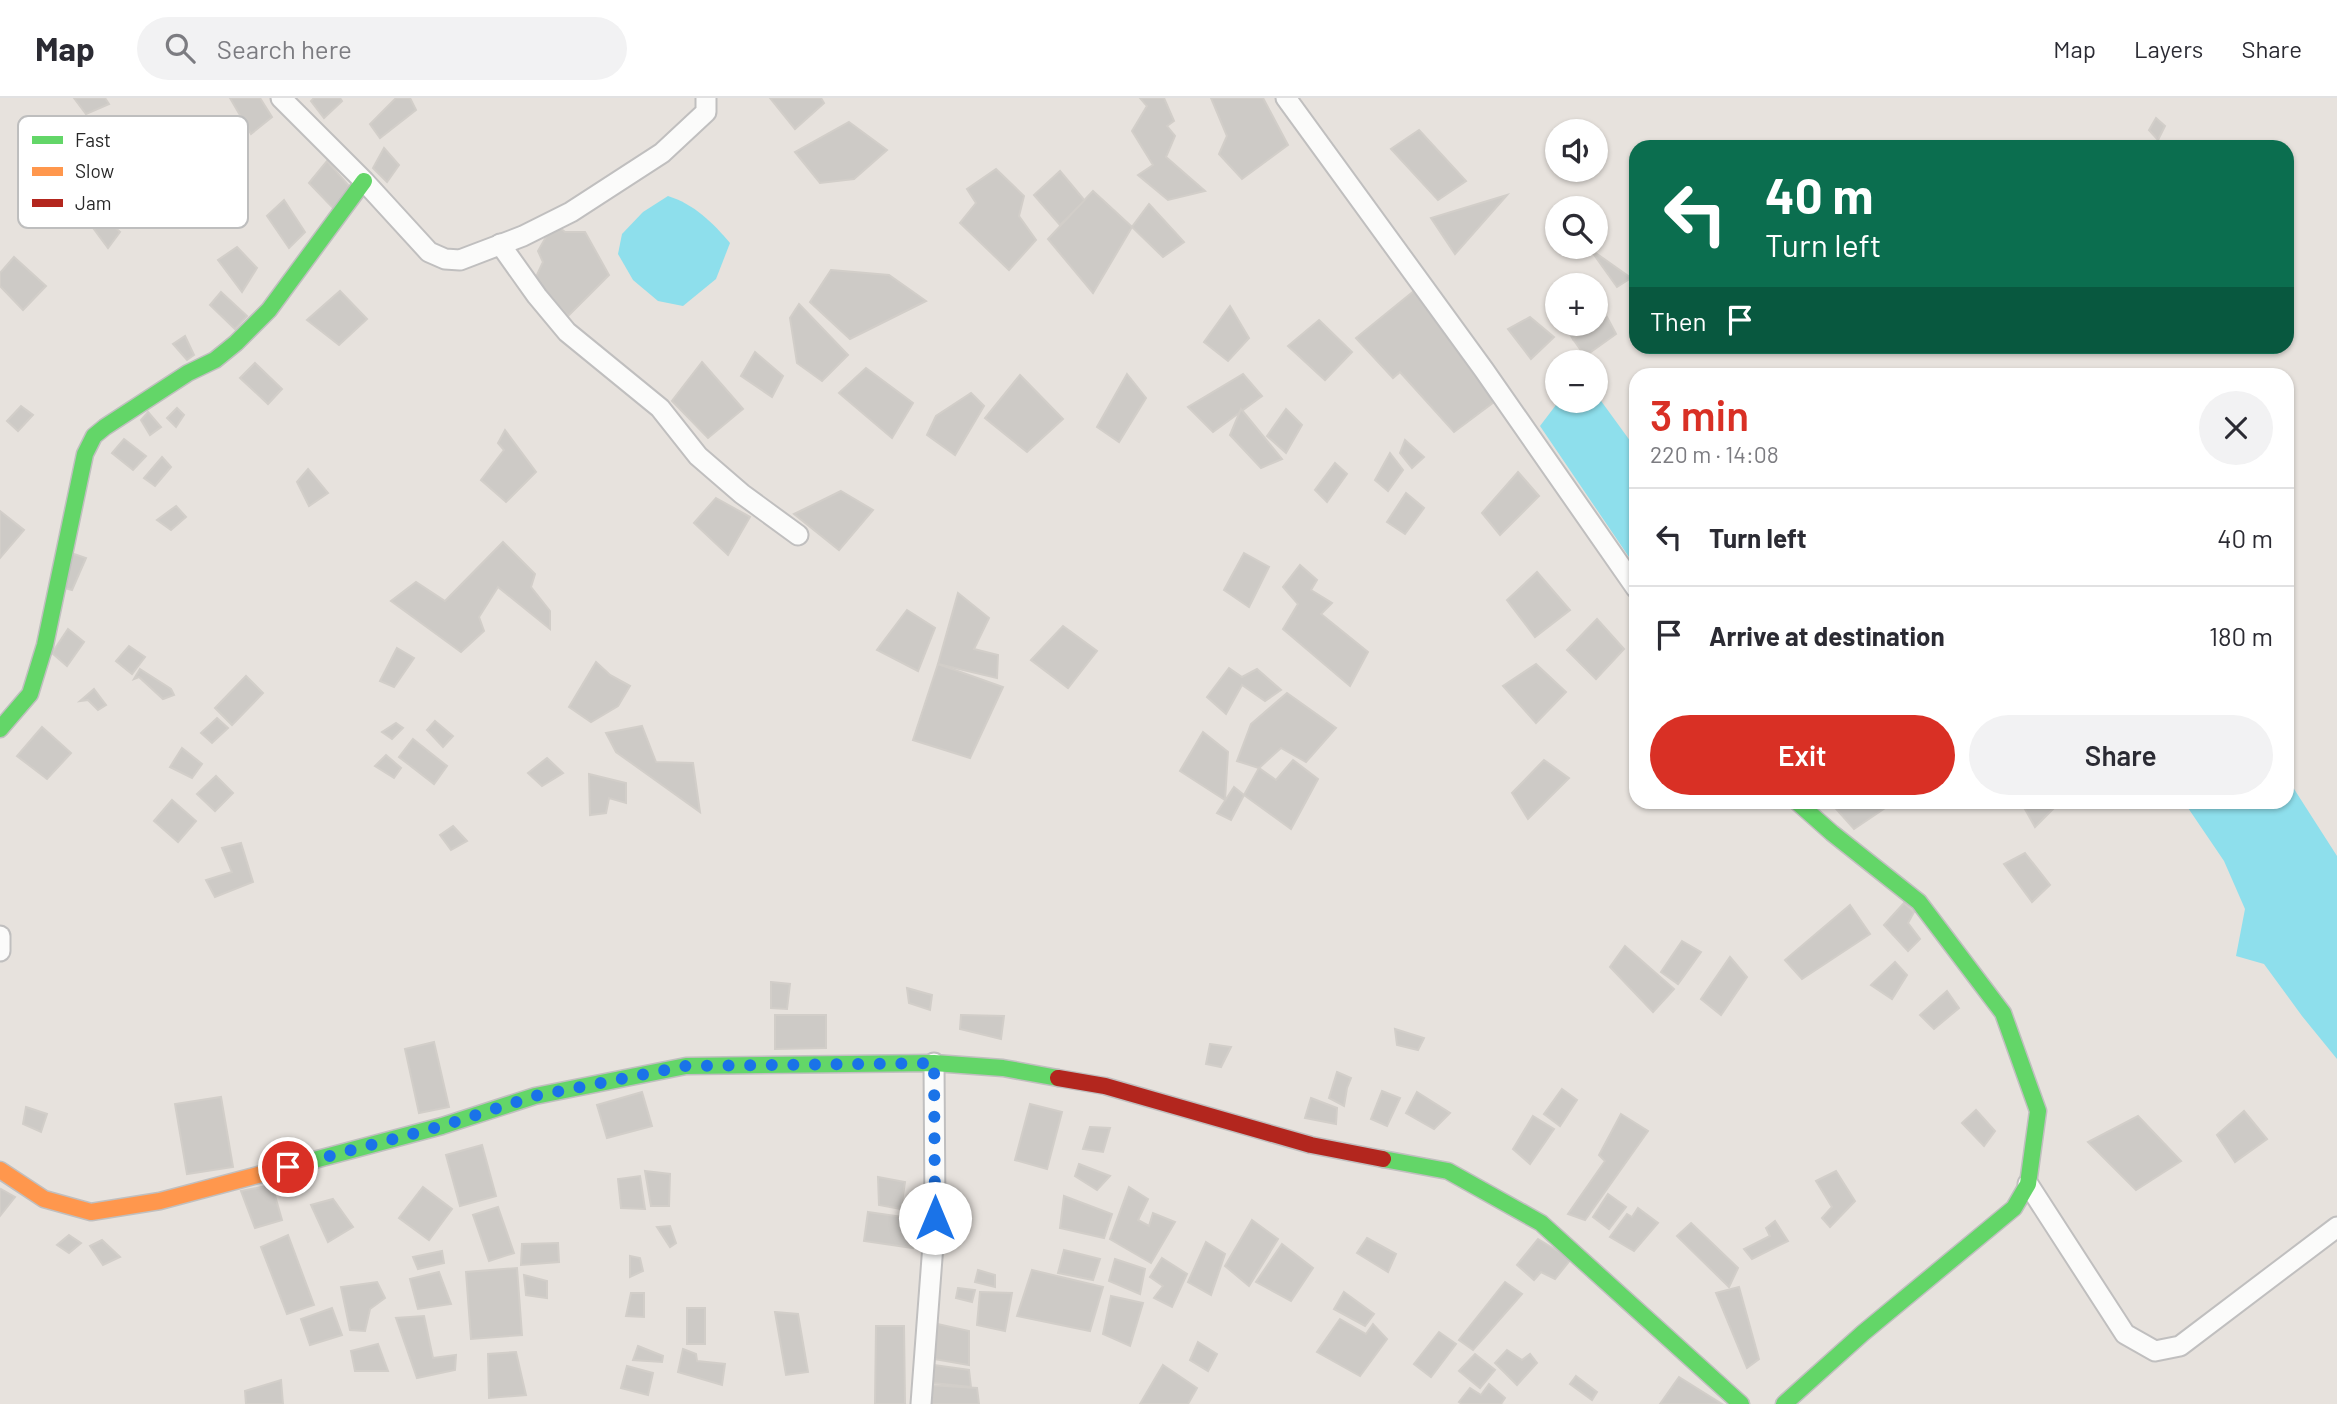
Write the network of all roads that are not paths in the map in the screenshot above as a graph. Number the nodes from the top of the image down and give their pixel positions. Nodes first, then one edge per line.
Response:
1 (281, 98) edge
2 (706, 98) edge
3 (1286, 98) edge
4 (364, 181) junction
5 (500, 244) junction
6 (798, 535) dead end
7 (1629, 578) edge
8 (0, 729) edge
9 (1805, 809) edge
10 (0, 936) edge
11 (0, 951) edge
12 (934, 1063) junction
13 (0, 1170) edge
14 (2028, 1184) junction
15 (2337, 1227) edge
16 (921, 1404) edge
17 (1741, 1404) edge
18 (1784, 1404) edge

1 - 4 street
2 - 5 street
3 - 7 street
4 - 5 street
4 - 8 street
5 - 6 street
9 - 14 street
10 - 11 street
12 - 13 street
12 - 16 street
12 - 17 street
14 - 15 street
14 - 18 street

